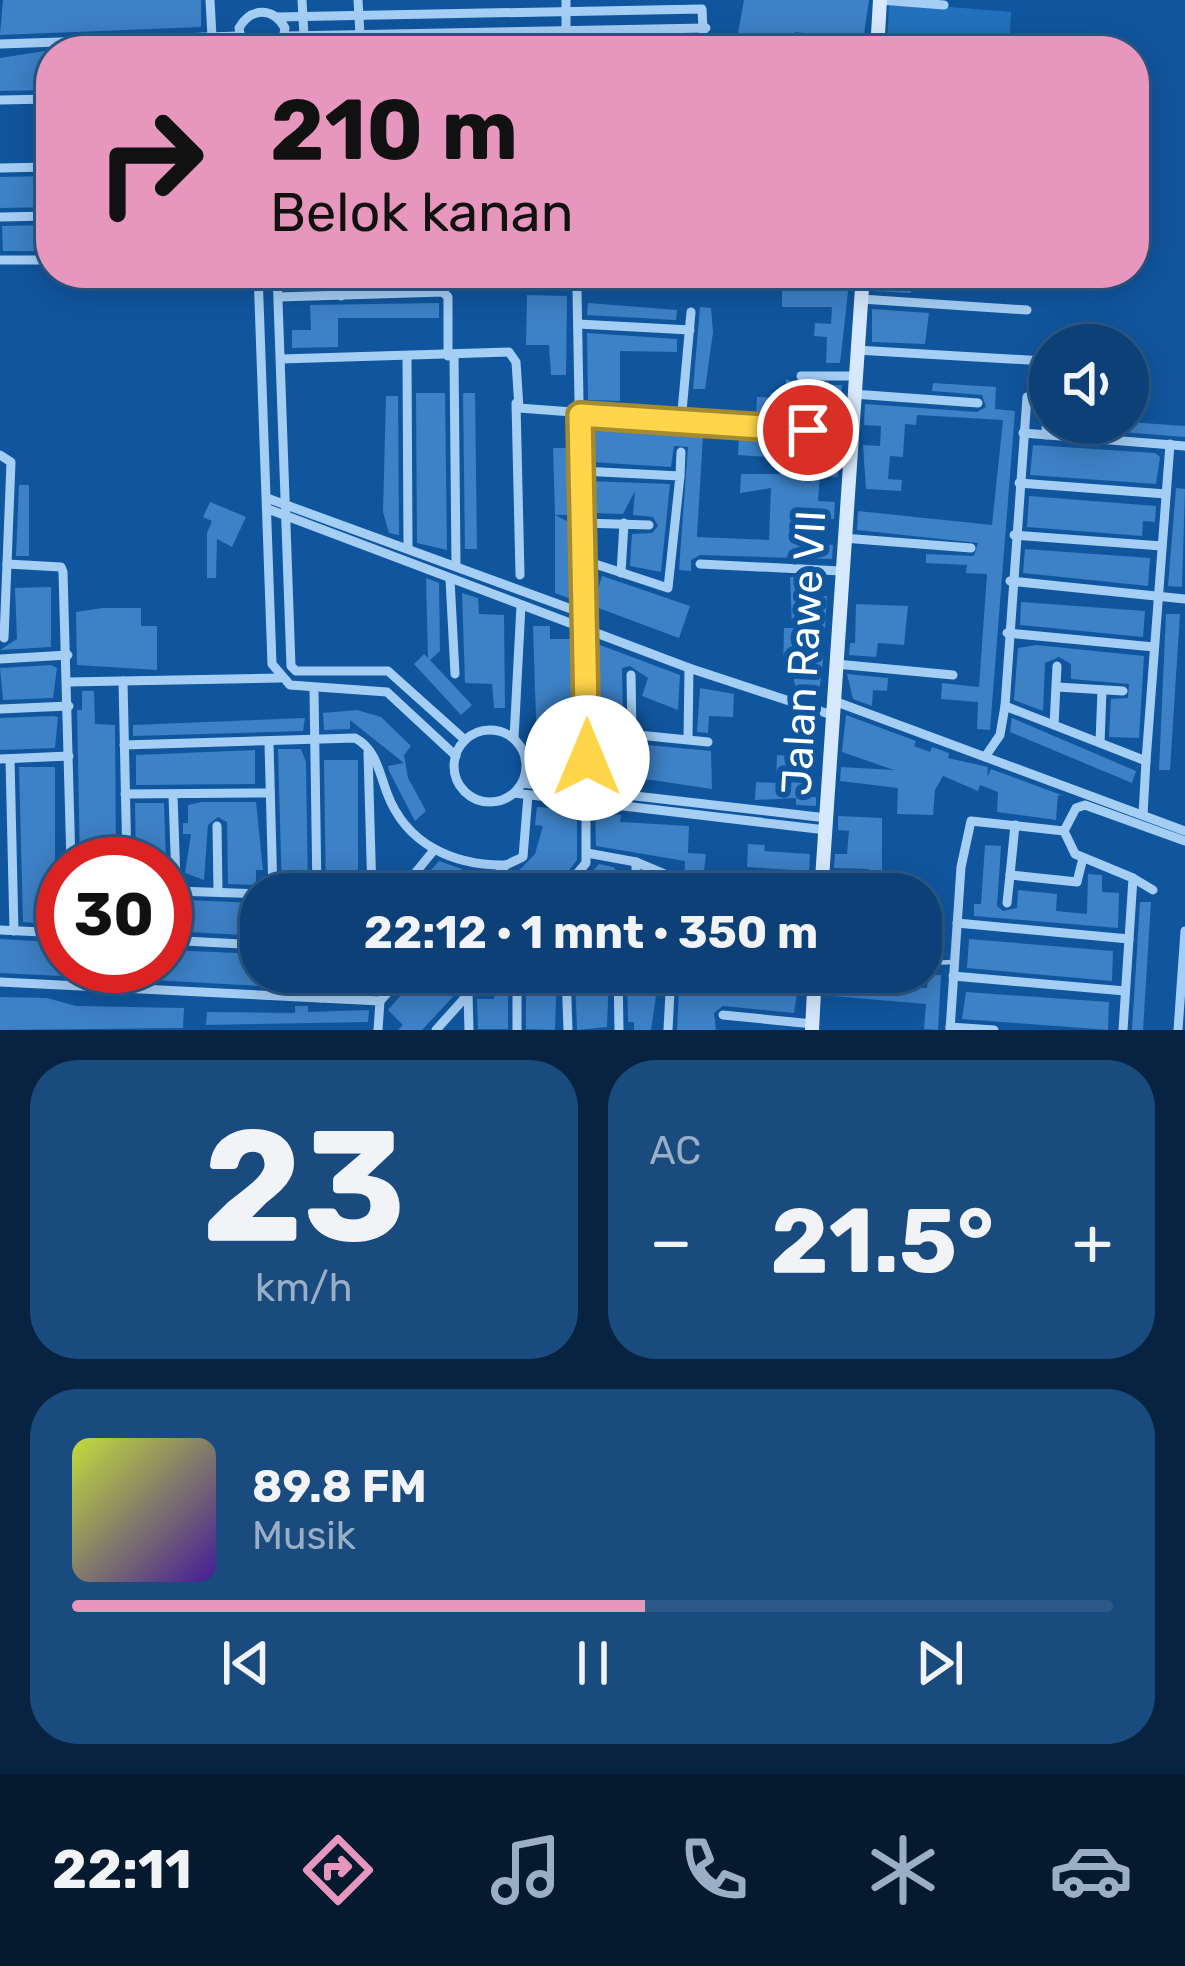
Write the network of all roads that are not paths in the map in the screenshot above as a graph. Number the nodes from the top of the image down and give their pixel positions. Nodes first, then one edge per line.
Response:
1 (210, 0) edge
2 (302, 0) edge
3 (358, 0) edge
4 (880, 0) edge
5 (944, 5) dead end
6 (566, 6) edge
7 (277, 16) junction
8 (359, 16) junction
9 (303, 17) junction
10 (706, 28) junction
11 (566, 32) junction
12 (359, 35) junction
13 (212, 36) edge
14 (238, 36) edge
15 (286, 36) joint
16 (304, 36) junction
17 (332, 36) joint
18 (566, 36) edge
19 (705, 36) edge
20 (878, 36) edge
21 (0, 44) edge
22 (36, 45) edge
23 (36, 99) edge
24 (0, 100) edge
25 (36, 167) edge
26 (0, 168) edge
27 (36, 216) edge
28 (0, 217) edge
29 (0, 260) edge
30 (36, 260) edge
31 (259, 288) edge
32 (278, 288) edge
33 (341, 288) edge
34 (862, 288) edge
35 (577, 290) dead end
36 (341, 296) junction
37 (278, 297) junction
38 (861, 299) junction
39 (1027, 310) dead end
40 (691, 312) dead end
41 (578, 324) junction
42 (261, 326) junction
43 (280, 326) junction
44 (690, 330) junction
45 (856, 350) junction
46 (451, 356) junction
47 (406, 357) junction
48 (281, 359) junction
49 (1029, 360) edge
50 (801, 376) dead end
51 (854, 376) junction
52 (853, 394) junction
53 (1027, 397) dead end
54 (516, 403) junction
55 (979, 403) dead end
56 (580, 415) junction
57 (681, 422) junction
58 (1023, 433) junction
59 (850, 434) junction
60 (1029, 434) edge
61 (1149, 443) edge
62 (1170, 444) junction
63 (1185, 446) edge
64 (681, 452) dead end
65 (0, 454) edge
66 (581, 471) junction
67 (680, 476) junction
68 (1019, 483) junction
69 (1166, 494) junction
70 (268, 504) junction
71 (286, 511) junction
72 (5, 516) edge
73 (582, 523) junction
74 (625, 523) junction
75 (649, 525) dead end
76 (1014, 535) junction
77 (843, 538) junction
78 (1162, 546) junction
79 (408, 548) junction
80 (971, 548) dead end
81 (583, 560) junction
82 (7, 564) junction
83 (700, 564) dead end
84 (456, 565) junction
85 (841, 571) junction
86 (621, 572) junction
87 (520, 575) dead end
88 (451, 579) junction
89 (1010, 581) junction
90 (1159, 597) junction
91 (1185, 599) edge
92 (520, 605) junction
93 (585, 614) junction
94 (2, 619) edge
95 (585, 629) junction
96 (1007, 633) junction
97 (4, 638) dead end
98 (1154, 647) junction
99 (68, 656) junction
100 (0, 659) edge
101 (836, 664) junction
102 (1057, 666) dead end
103 (689, 668) junction
104 (455, 674) dead end
105 (632, 675) dead end
106 (953, 675) dead end
107 (280, 678) junction
108 (123, 681) junction
109 (68, 682) junction
110 (1057, 687) junction
111 (314, 690) junction
112 (1102, 690) junction
113 (1123, 691) dead end
114 (69, 706) junction
115 (1005, 706) junction
116 (833, 708) junction
117 (0, 710) edge
118 (1054, 724) junction
119 (587, 730) junction
120 (632, 735) junction
121 (514, 739) junction
122 (314, 740) junction
123 (465, 740) junction
124 (688, 740) junction
125 (708, 742) dead end
126 (269, 743) junction
127 (1100, 743) junction
128 (124, 745) junction
129 (368, 748) junction
130 (69, 756) junction
131 (456, 756) junction
132 (985, 757) junction
133 (5, 759) edge
134 (1146, 761) junction
135 (522, 783) junction
136 (270, 793) junction
137 (125, 794) junction
138 (514, 794) junction
139 (173, 795) junction
140 (528, 795) junction
141 (586, 796) junction
142 (1142, 815) junction
143 (826, 824) junction
144 (1015, 825) junction
145 (217, 826) dead end
146 (6, 829) edge
147 (1064, 831) junction
148 (1185, 831) edge
149 (70, 837) edge
150 (126, 837) edge
151 (174, 837) edge
152 (1185, 841) edge
153 (434, 850) junction
154 (587, 853) junction
155 (1083, 858) junction
156 (636, 862) junction
157 (506, 866) junction
158 (268, 873) edge
159 (316, 873) edge
160 (371, 873) edge
161 (415, 873) edge
162 (500, 873) edge
163 (580, 873) edge
164 (636, 873) edge
165 (662, 873) edge
166 (822, 873) edge
167 (1010, 875) junction
168 (6, 876) edge
169 (1133, 878) junction
170 (1153, 890) dead end
171 (192, 891) edge
172 (218, 891) junction
173 (240, 892) edge
174 (1007, 903) dead end
175 (957, 922) junction
176 (0, 930) edge
177 (14, 931) junction
178 (1185, 931) edge
179 (36, 932) edge
180 (1129, 939) junction
181 (192, 941) edge
182 (240, 944) edge
183 (942, 962) edge
184 (955, 962) junction
185 (953, 976) junction
186 (0, 982) edge
187 (36, 984) edge
188 (1183, 990) edge
189 (192, 991) edge
190 (1125, 991) junction
191 (321, 993) edge
192 (386, 993) edge
193 (468, 993) joint
194 (517, 993) edge
195 (567, 993) edge
196 (618, 993) edge
197 (669, 993) edge
198 (814, 993) edge
199 (321, 998) junction
200 (380, 1000) junction
201 (723, 1016) dead end
202 (813, 1027) edge
203 (950, 1028) edge
204 (378, 1030) edge
205 (436, 1030) edge
206 (469, 1030) edge
207 (517, 1030) edge
208 (568, 1030) edge
209 (619, 1030) edge
210 (668, 1030) edge
211 (994, 1030) edge
212 (1123, 1030) edge
213 (1178, 1030) edge

1 - 13 street
2 - 9 street
3 - 8 street
4 - 5 street
4 - 20 main road
6 - 8 street
6 - 10 street
6 - 11 street
7 - 9 street
7 - 14 street
7 - 15 street
8 - 9 street
8 - 12 street
9 - 16 street
10 - 11 street
10 - 19 street
11 - 12 street
11 - 18 street
12 - 17 street
15 - 16 street
16 - 17 street
21 - 22 street
23 - 24 street
25 - 26 street
27 - 28 street
29 - 30 street
31 - 42 street
32 - 37 street
33 - 36 street
34 - 38 main road, Jalan Rawe VII
35 - 41 street
36 - 37 street
36 - 46 street
37 - 43 street
38 - 39 street
38 - 45 main road, Jalan Rawe VII
40 - 44 street
41 - 44 street
41 - 56 street
42 - 43 street
42 - 70 street
43 - 48 street
44 - 57 street
45 - 49 street
45 - 51 main road, Jalan Rawe VII
46 - 47 street
46 - 54 street
46 - 84 street
47 - 48 street
47 - 79 street
48 - 71 street
50 - 51 street
51 - 52 main road, Jalan Rawe VII
52 - 55 street
52 - 59 main road, Jalan Rawe VII
53 - 58 street
54 - 56 street
54 - 87 street
56 - 57 street
56 - 66 street
57 - 59 street
58 - 60 street
58 - 68 street
59 - 77 main road, Jalan Rawe VII
61 - 62 street
62 - 63 street
62 - 69 street
64 - 67 street
65 - 72 street
66 - 67 street
66 - 73 street
67 - 86 street
68 - 69 street
68 - 76 street
69 - 78 street
70 - 71 street
70 - 107 street
71 - 79 street
71 - 88 street
71 - 123 street
72 - 82 street
73 - 74 street
73 - 81 street
74 - 75 street
74 - 86 street
76 - 78 street
76 - 89 street
77 - 80 street
77 - 85 main road, Jalan Rawe VII
78 - 90 street
79 - 84 street
81 - 86 street
81 - 93 street
82 - 94 street
82 - 99 street
83 - 85 street
84 - 93 street
85 - 101 main road, Jalan Rawe VII
88 - 92 street
88 - 104 street
89 - 90 street
89 - 96 street
90 - 91 street
90 - 98 street
92 - 95 street
92 - 121 street
93 - 95 street
94 - 97 street
95 - 103 street
95 - 119 street
96 - 98 street
96 - 115 street
98 - 134 street
99 - 100 street
99 - 109 street
101 - 106 street
101 - 116 main road, Jalan Rawe VII
102 - 110 street
103 - 116 street
103 - 124 street
105 - 120 street
107 - 108 street
107 - 111 street
108 - 109 street
108 - 128 street
109 - 114 street
110 - 112 street
110 - 118 street
111 - 122 street
111 - 131 street
112 - 113 street
112 - 127 street
114 - 117 street
114 - 130 street
115 - 118 street
115 - 132 street
116 - 132 street
116 - 143 main road, Jalan Rawe VII
118 - 127 street
119 - 120 street
119 - 141 street
120 - 124 street
121 - 123 street
121 - 135 street
122 - 126 street
122 - 129 street
122 - 159 street
123 - 131 street
124 - 125 street
126 - 128 street
126 - 136 street
127 - 134 street
128 - 137 street
129 - 153 street
129 - 160 street
130 - 133 street
130 - 149 street
131 - 138 street
132 - 142 street
133 - 146 street
134 - 142 street
135 - 138 street
135 - 141 street
136 - 139 street
136 - 158 street
137 - 139 street
137 - 150 street
138 - 140 street
139 - 151 street
140 - 141 street
140 - 157 street
141 - 143 street
141 - 154 street
142 - 148 street
143 - 166 main road, Jalan Rawe VII
144 - 147 street
144 - 167 street
144 - 175 street
145 - 172 street
146 - 168 street
147 - 152 street
147 - 155 street
153 - 157 street
153 - 161 street
154 - 156 street
154 - 163 street
155 - 167 street
155 - 169 street
156 - 164 street
156 - 165 street
157 - 162 street
167 - 174 street
168 - 177 street
169 - 170 street
169 - 180 street
171 - 172 street
172 - 173 street
175 - 180 street
175 - 184 street
176 - 177 street
177 - 179 street
178 - 188 street
180 - 190 street
181 - 182 street
183 - 184 lane
184 - 185 street
185 - 190 street
185 - 203 street
186 - 187 street
188 - 213 street
189 - 199 street
190 - 212 street
191 - 199 street
192 - 200 street
193 - 205 street
193 - 206 street
194 - 207 street
195 - 208 street
196 - 209 street
197 - 210 street
198 - 202 main road
199 - 200 street
200 - 204 street
201 - 202 street
203 - 211 street

